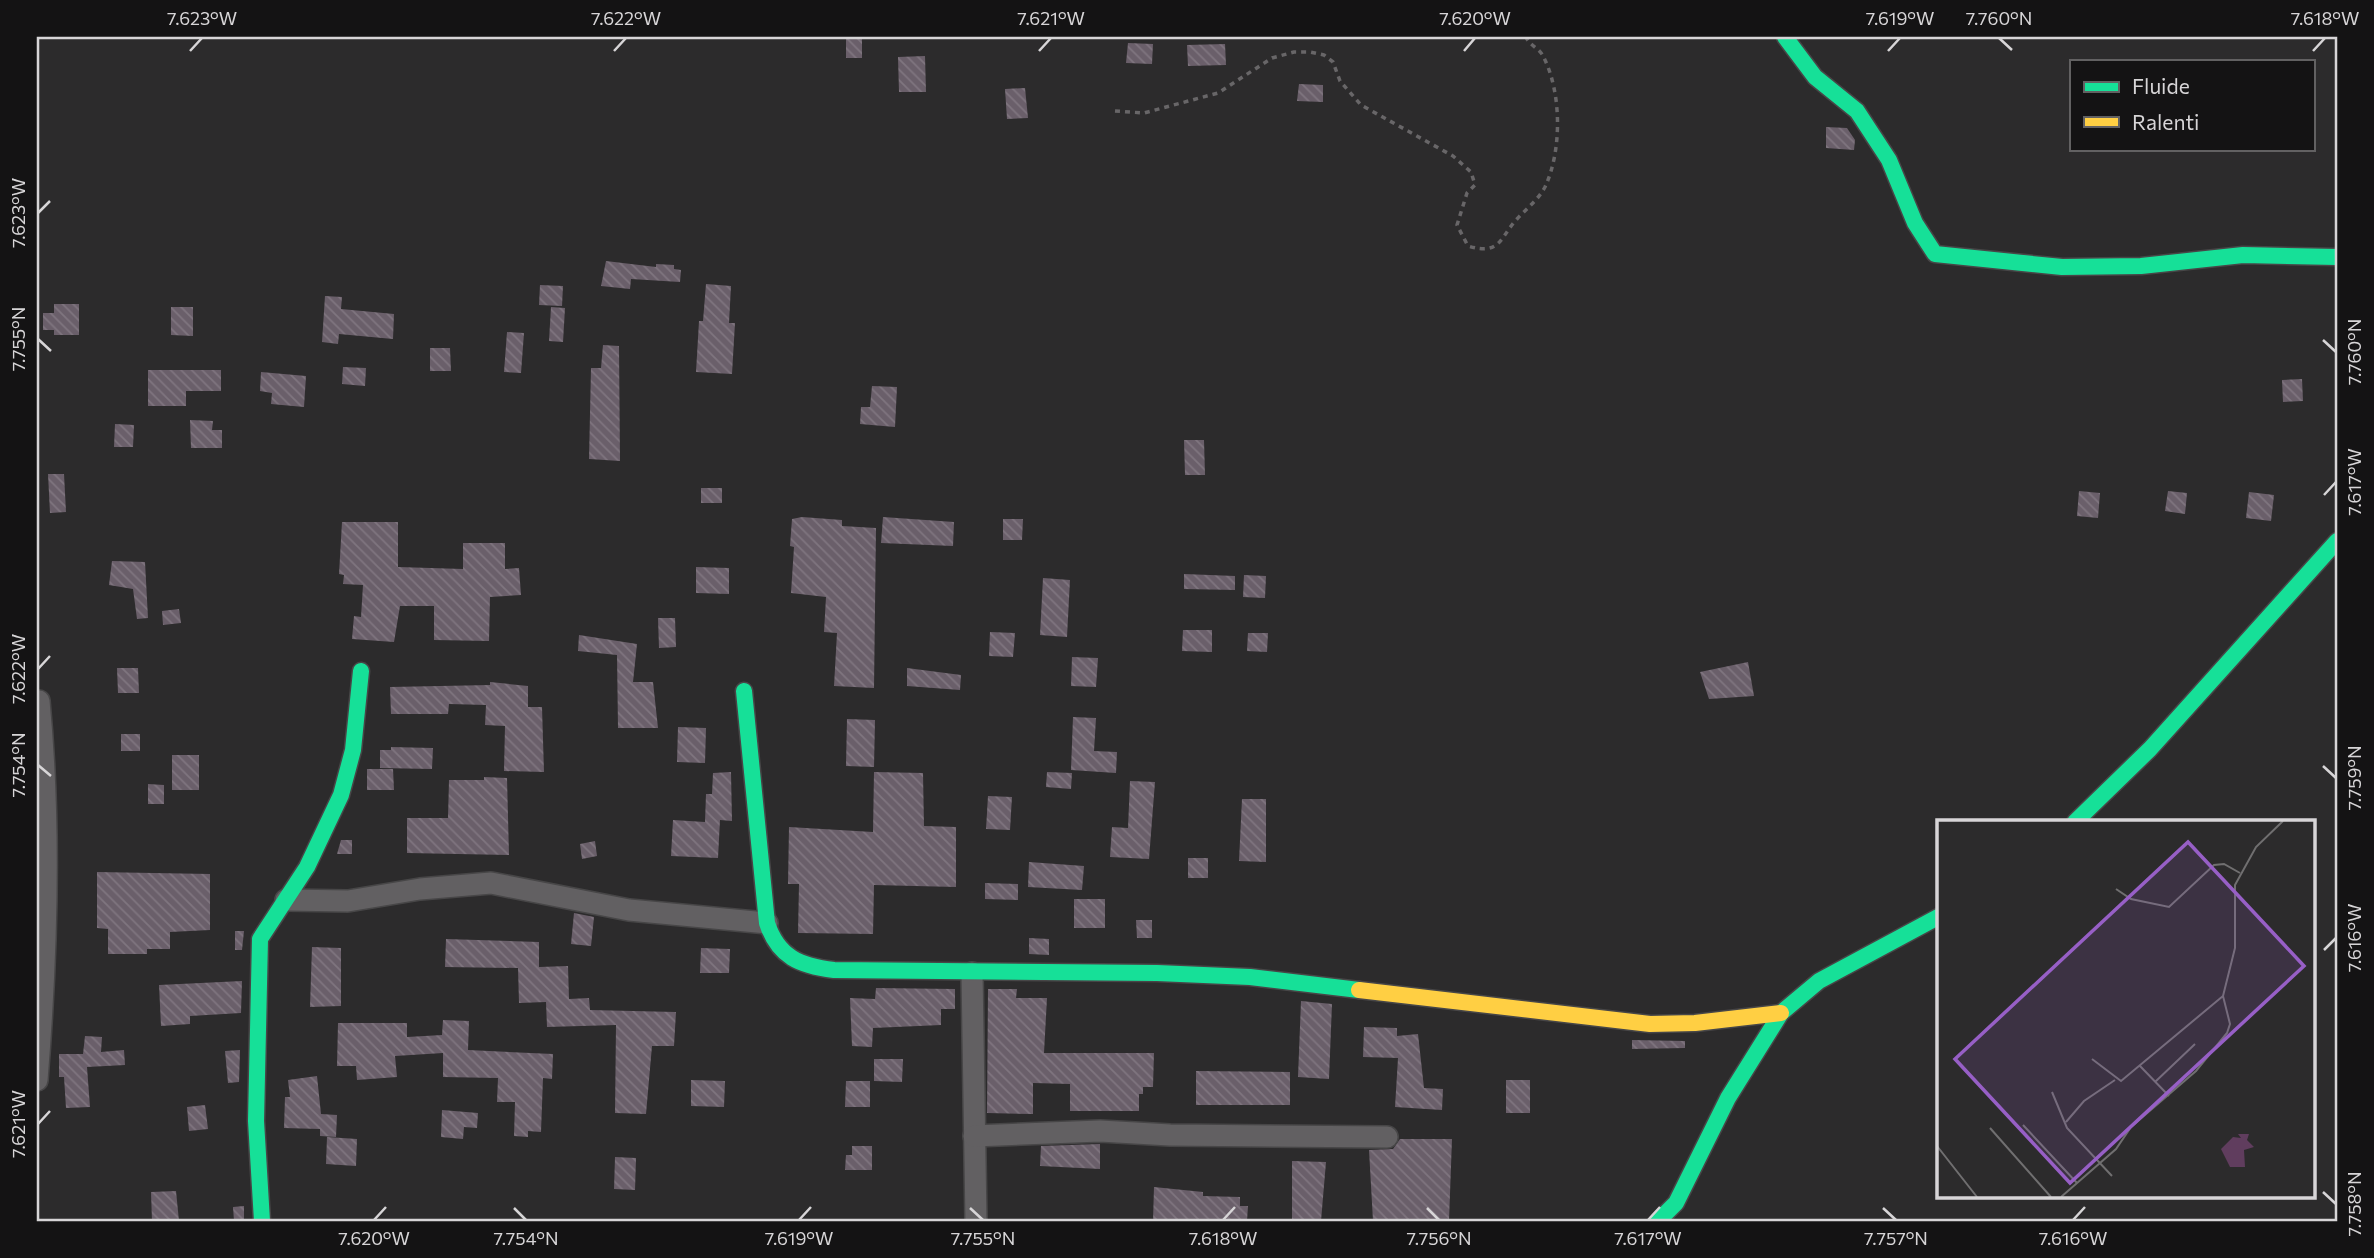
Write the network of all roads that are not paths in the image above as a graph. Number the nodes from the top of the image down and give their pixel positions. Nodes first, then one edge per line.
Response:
1 (1785, 37) edge
2 (2337, 257) edge
3 (2337, 541) edge
4 (361, 671) dead end
5 (744, 691) dead end
6 (38, 701) dead end
7 (2077, 820) edge
8 (286, 900) junction
9 (1937, 918) edge
10 (767, 923) junction
11 (972, 973) junction
12 (1781, 1013) junction
13 (37, 1080) edge
14 (974, 1136) junction
15 (1387, 1137) dead end
16 (262, 1221) edge
17 (976, 1221) edge
18 (1658, 1221) edge

1 - 2 street
3 - 7 street
4 - 8 street
5 - 10 street
6 - 13 street
8 - 10 street
8 - 16 street
9 - 12 street
10 - 11 street
11 - 12 street
11 - 14 street
12 - 18 street
14 - 15 street
14 - 17 street

